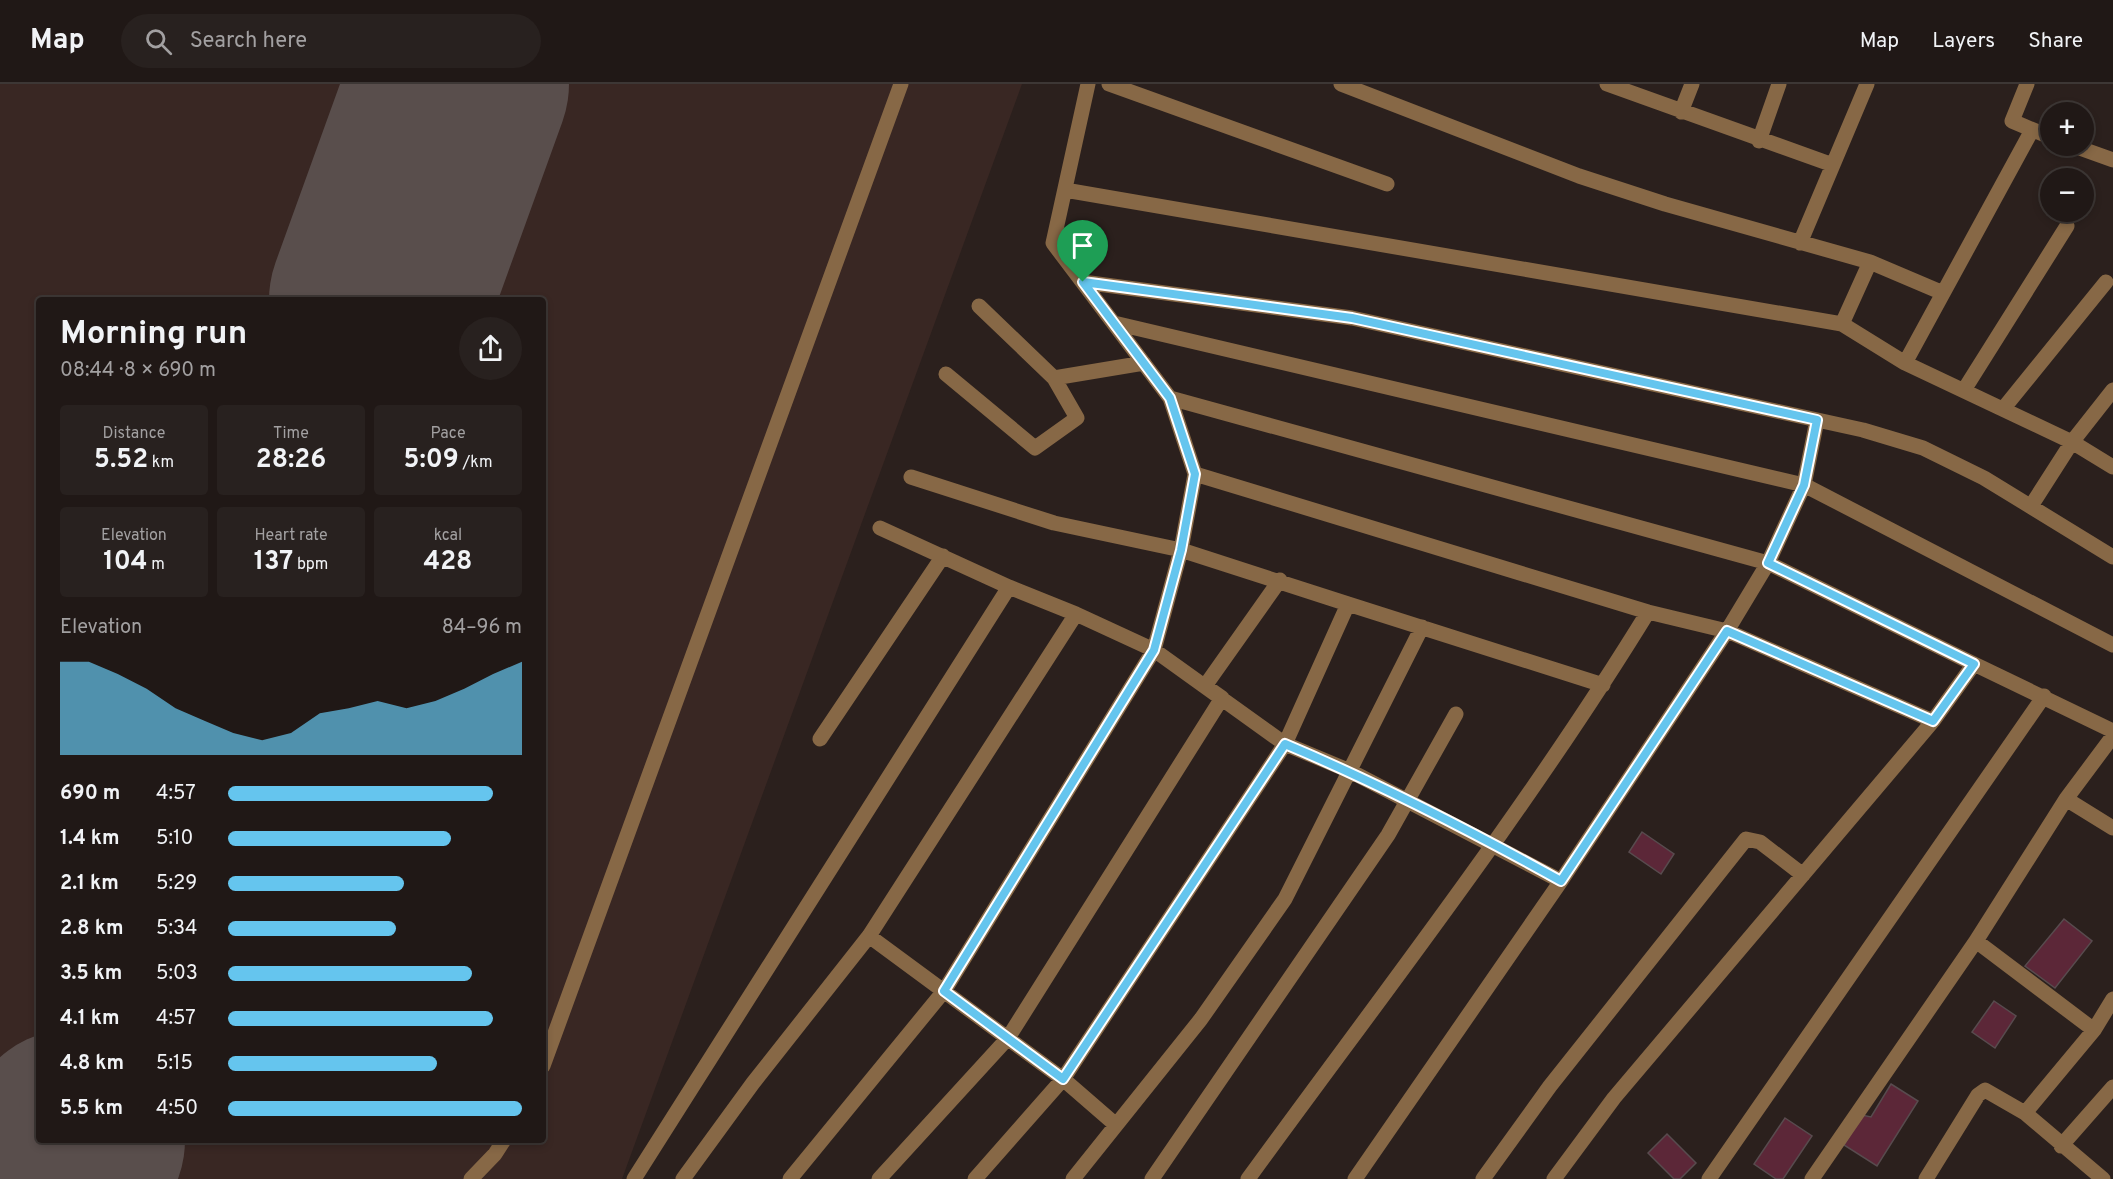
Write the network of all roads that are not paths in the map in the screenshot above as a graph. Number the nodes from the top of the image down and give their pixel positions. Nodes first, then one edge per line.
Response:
1 (901, 84) edge
2 (1088, 84) edge
3 (1109, 84) edge
4 (1341, 84) edge
5 (1607, 84) edge
6 (1692, 84) edge
7 (1779, 84) edge
8 (1867, 84) edge
9 (2027, 84) edge
10 (1681, 112) junction
11 (2031, 130) junction
12 (2040, 133) edge
13 (1759, 141) junction
14 (2094, 153) edge
15 (2113, 160) edge
16 (1833, 165) junction
17 (1387, 184) dead end
18 (1065, 190) junction
19 (2067, 226) dead end
20 (1800, 243) junction
21 (1870, 262) junction
22 (1083, 282) junction
23 (2106, 282) dead end
24 (1943, 293) junction
25 (979, 306) dead end
26 (1114, 323) junction
27 (1842, 324) junction
28 (1144, 363) junction
29 (1905, 363) junction
30 (946, 375) dead end
31 (1054, 378) junction
32 (1964, 390) junction
33 (1170, 398) junction
34 (2110, 399) edge
35 (2003, 409) junction
36 (1817, 420) junction
37 (2072, 442) junction
38 (2113, 467) edge
39 (1195, 474) junction
40 (911, 477) dead end
41 (1804, 485) junction
42 (2031, 506) junction
43 (880, 528) dead end
44 (1181, 550) junction
45 (943, 556) junction
46 (2113, 557) edge
47 (1768, 563) junction
48 (1280, 580) junction
49 (1009, 587) junction
50 (1348, 604) junction
51 (1648, 612) junction
52 (1076, 614) junction
53 (1422, 627) junction
54 (1727, 631) junction
55 (2113, 645) edge
56 (1154, 650) junction
57 (1974, 664) junction
58 (1205, 686) junction
59 (1603, 686) junction
60 (2044, 696) junction
61 (1456, 714) dead end
62 (1933, 721) junction
63 (2113, 731) edge
64 (2113, 736) edge
65 (820, 739) dead end
66 (1285, 744) junction
67 (1350, 771) junction
68 (2066, 799) junction
69 (1406, 800) junction
70 (2113, 828) edge
71 (1493, 843) junction
72 (1803, 875) junction
73 (1561, 881) junction
74 (869, 936) junction
75 (1976, 941) junction
76 (944, 991) junction
77 (2113, 999) edge
78 (2094, 1030) junction
79 (1008, 1038) junction
80 (546, 1058) edge
81 (1063, 1079) junction
82 (2113, 1088) edge
83 (2025, 1113) junction
84 (1116, 1125) junction
85 (502, 1143) edge
86 (2061, 1146) junction
87 (2113, 1169) edge
88 (471, 1179) edge
89 (634, 1179) edge
90 (683, 1179) edge
91 (790, 1179) edge
92 (879, 1179) edge
93 (975, 1179) edge
94 (1073, 1179) edge
95 (1152, 1179) edge
96 (1248, 1179) edge
97 (1355, 1179) edge
98 (1484, 1179) edge
99 (1554, 1179) edge
100 (1708, 1179) edge
101 (1812, 1179) edge
102 (1926, 1179) edge
103 (2103, 1179) edge

1 - 80 street
2 - 18 street
3 - 17 street
4 - 20 street
5 - 10 street
6 - 10 street
7 - 13 street
8 - 16 street
9 - 11 street
10 - 13 street
11 - 12 street
11 - 24 street
13 - 16 street
14 - 15 street
16 - 20 street
18 - 22 street
18 - 27 street
19 - 32 street
20 - 21 street
21 - 24 street
21 - 27 street
22 - 26 street
22 - 36 street
23 - 35 street
24 - 29 street
25 - 31 street
26 - 28 street
26 - 41 street
27 - 29 street
28 - 31 street
28 - 33 street
29 - 32 street
30 - 31 street
32 - 35 street
33 - 39 street
33 - 47 street
34 - 37 street
35 - 37 street
36 - 41 street
36 - 42 street
37 - 38 street
37 - 42 street
39 - 44 street
39 - 51 street
40 - 44 street
41 - 47 street
41 - 55 street
42 - 46 street
43 - 45 street
44 - 48 street
44 - 56 street
45 - 49 street
45 - 65 street
47 - 54 street
47 - 57 street
48 - 50 street
48 - 58 street
49 - 52 street
49 - 89 street
50 - 53 street
50 - 66 street
51 - 54 street
51 - 59 street
52 - 56 street
52 - 74 street
53 - 59 street
53 - 67 street
54 - 62 street
54 - 73 street
56 - 58 street
56 - 76 street
57 - 60 street
57 - 62 street
58 - 66 street
58 - 79 street
59 - 71 street
60 - 63 street
60 - 100 street
61 - 69 street
62 - 72 street
64 - 68 street
66 - 67 street
66 - 81 street
67 - 69 street
67 - 84 street
68 - 70 street
68 - 75 street
69 - 71 street
69 - 95 street
71 - 73 street
71 - 96 street
72 - 98 street
72 - 99 street
73 - 97 street
74 - 76 street
74 - 90 street
75 - 78 street
75 - 101 street
76 - 79 street
76 - 91 street
77 - 78 street
78 - 83 street
79 - 81 street
79 - 92 street
81 - 84 street
81 - 93 street
82 - 86 street
83 - 86 street
83 - 102 street
84 - 94 street
85 - 88 street
86 - 103 street
87 - 103 street

